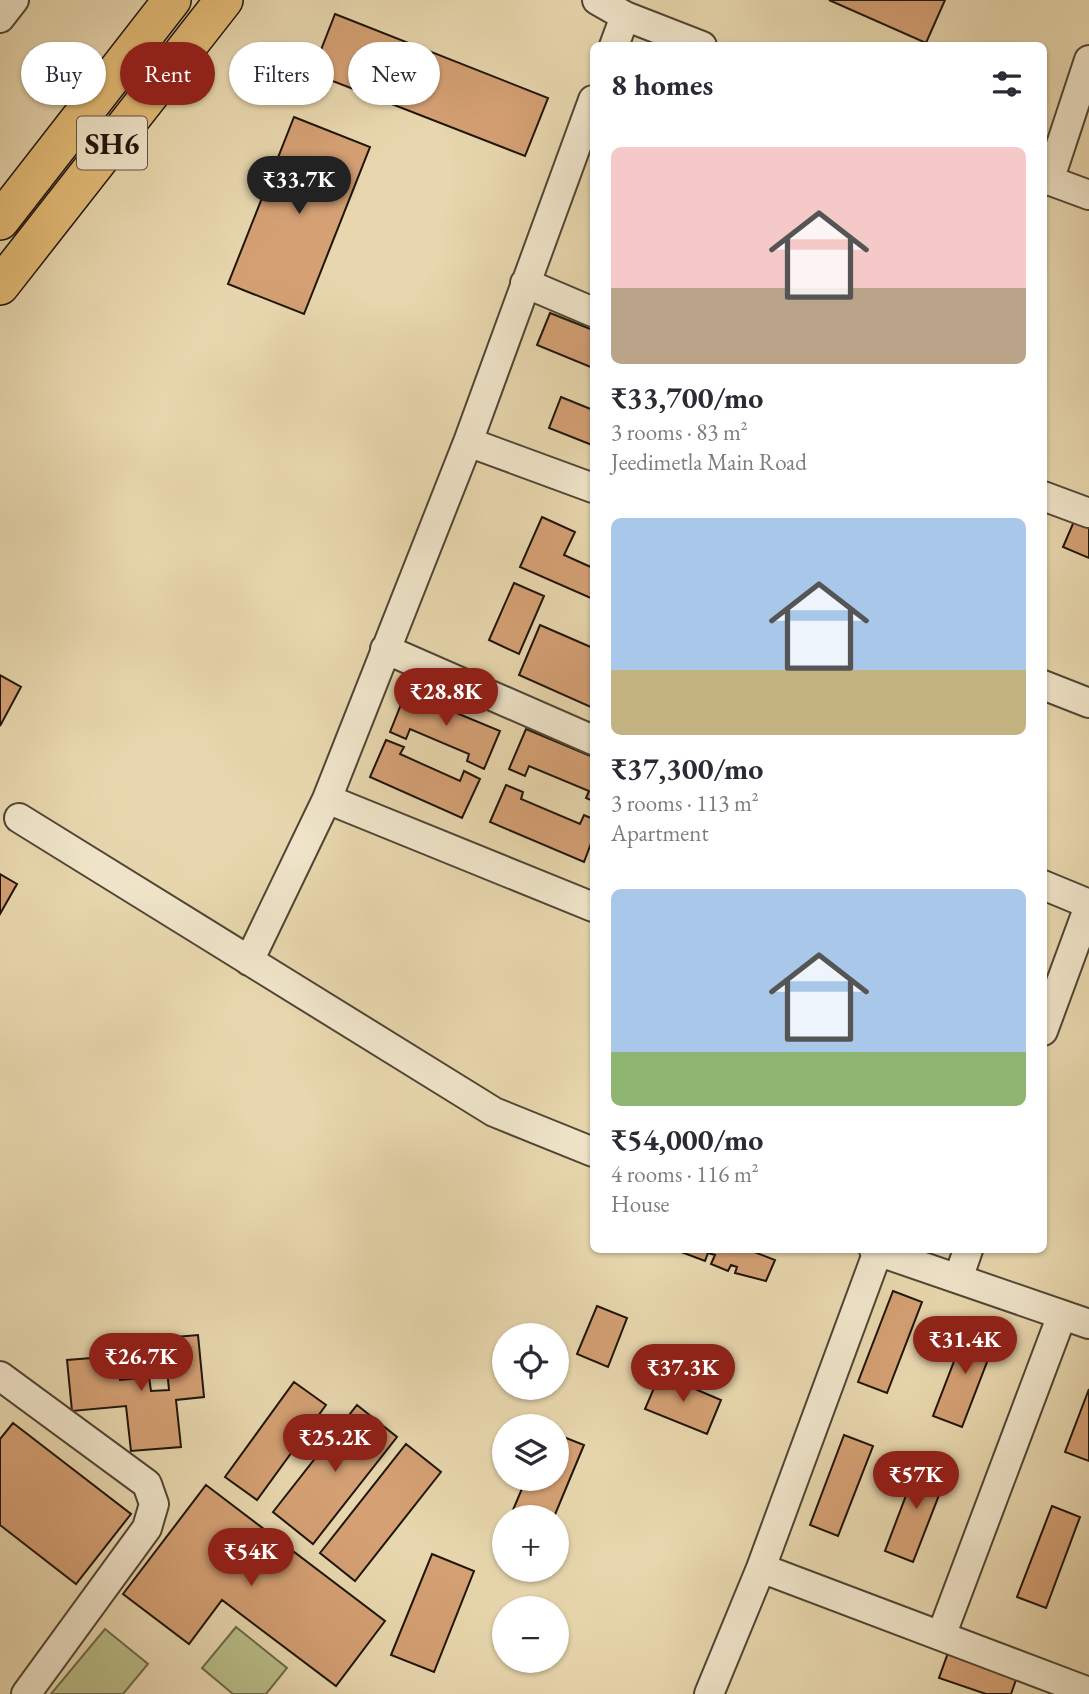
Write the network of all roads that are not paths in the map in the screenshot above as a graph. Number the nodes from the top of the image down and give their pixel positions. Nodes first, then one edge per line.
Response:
1 (14, 0) edge
2 (172, 0) edge
3 (224, 0) edge
4 (597, 0) edge
5 (625, 16) junction
6 (0, 18) edge
7 (615, 42) edge
8 (692, 42) edge
9 (1089, 60) edge
10 (590, 108) edge
11 (1047, 176) edge
12 (1047, 179) edge
13 (1089, 195) edge
14 (0, 221) edge
15 (525, 284) junction
16 (0, 286) edge
17 (590, 311) edge
18 (468, 442) junction
19 (590, 487) edge
20 (1047, 497) edge
21 (1089, 513) edge
22 (385, 649) junction
23 (1047, 687) edge
24 (1089, 703) edge
25 (590, 739) edge
26 (327, 799) junction
27 (19, 818) dead end
28 (1047, 887) edge
29 (590, 905) edge
30 (1089, 905) edge
31 (249, 961) junction
32 (1047, 1020) edge
33 (590, 1151) edge
34 (875, 1253) edge
35 (886, 1253) edge
36 (967, 1253) edge
37 (959, 1276) junction
38 (1062, 1315) junction
39 (1089, 1324) edge
40 (0, 1376) edge
41 (761, 1568) junction
42 (941, 1636) junction
43 (1089, 1692) edge
44 (26, 1694) edge
45 (709, 1694) edge

1 - 6 lane
2 - 14 main road, SH6
3 - 16 main road, SH6
4 - 5 lane
5 - 7 lane
5 - 8 lane
9 - 11 lane
10 - 15 lane
12 - 13 lane
15 - 17 lane
15 - 18 lane
18 - 19 lane
18 - 22 lane
20 - 21 lane
22 - 25 lane
22 - 26 lane
23 - 24 lane
26 - 29 lane
26 - 31 lane
27 - 31 lane
28 - 30 lane
30 - 32 lane
31 - 33 lane
34 - 41 lane
35 - 37 lane
36 - 37 lane
37 - 38 lane
38 - 39 lane
38 - 42 lane
40 - 44 lane
41 - 42 lane
41 - 45 lane
42 - 43 lane

